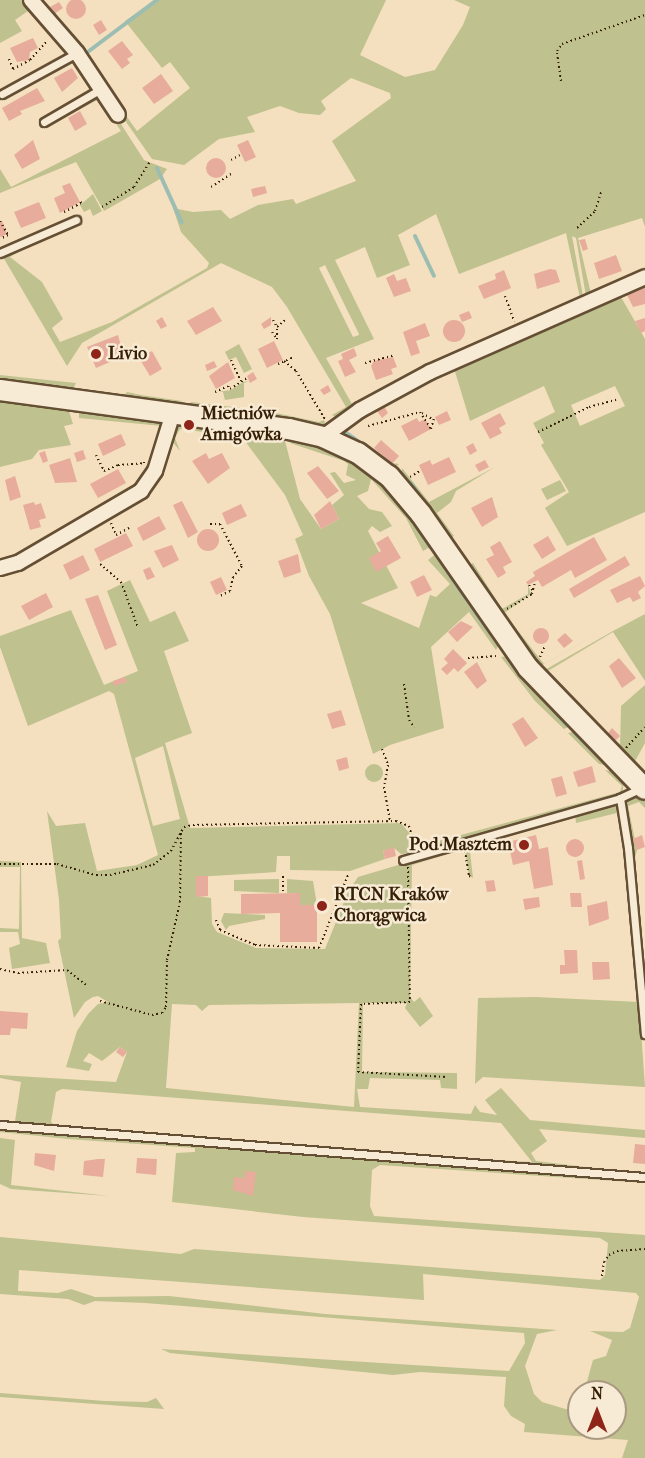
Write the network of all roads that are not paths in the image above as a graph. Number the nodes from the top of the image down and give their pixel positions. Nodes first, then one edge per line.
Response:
1 (31, 0) edge
2 (77, 53) junction
3 (101, 90) junction
4 (2, 94) dead end
5 (118, 115) dead end
6 (44, 122) dead end
7 (76, 220) dead end
8 (0, 253) edge
9 (645, 278) edge
10 (0, 390) edge
11 (173, 412) junction
12 (324, 428) junction
13 (0, 568) edge
14 (644, 788) edge
15 (620, 798) junction
16 (406, 859) road end
17 (645, 1034) edge
18 (0, 1125) edge
19 (645, 1177) edge

1 - 2 street
2 - 3 street
2 - 4 lane
3 - 5 street
3 - 6 lane
7 - 8 lane
9 - 12 street
10 - 11 street
11 - 12 street
11 - 13 street
12 - 14 street
14 - 15 lane
15 - 16 lane
15 - 17 lane
18 - 19 lane

